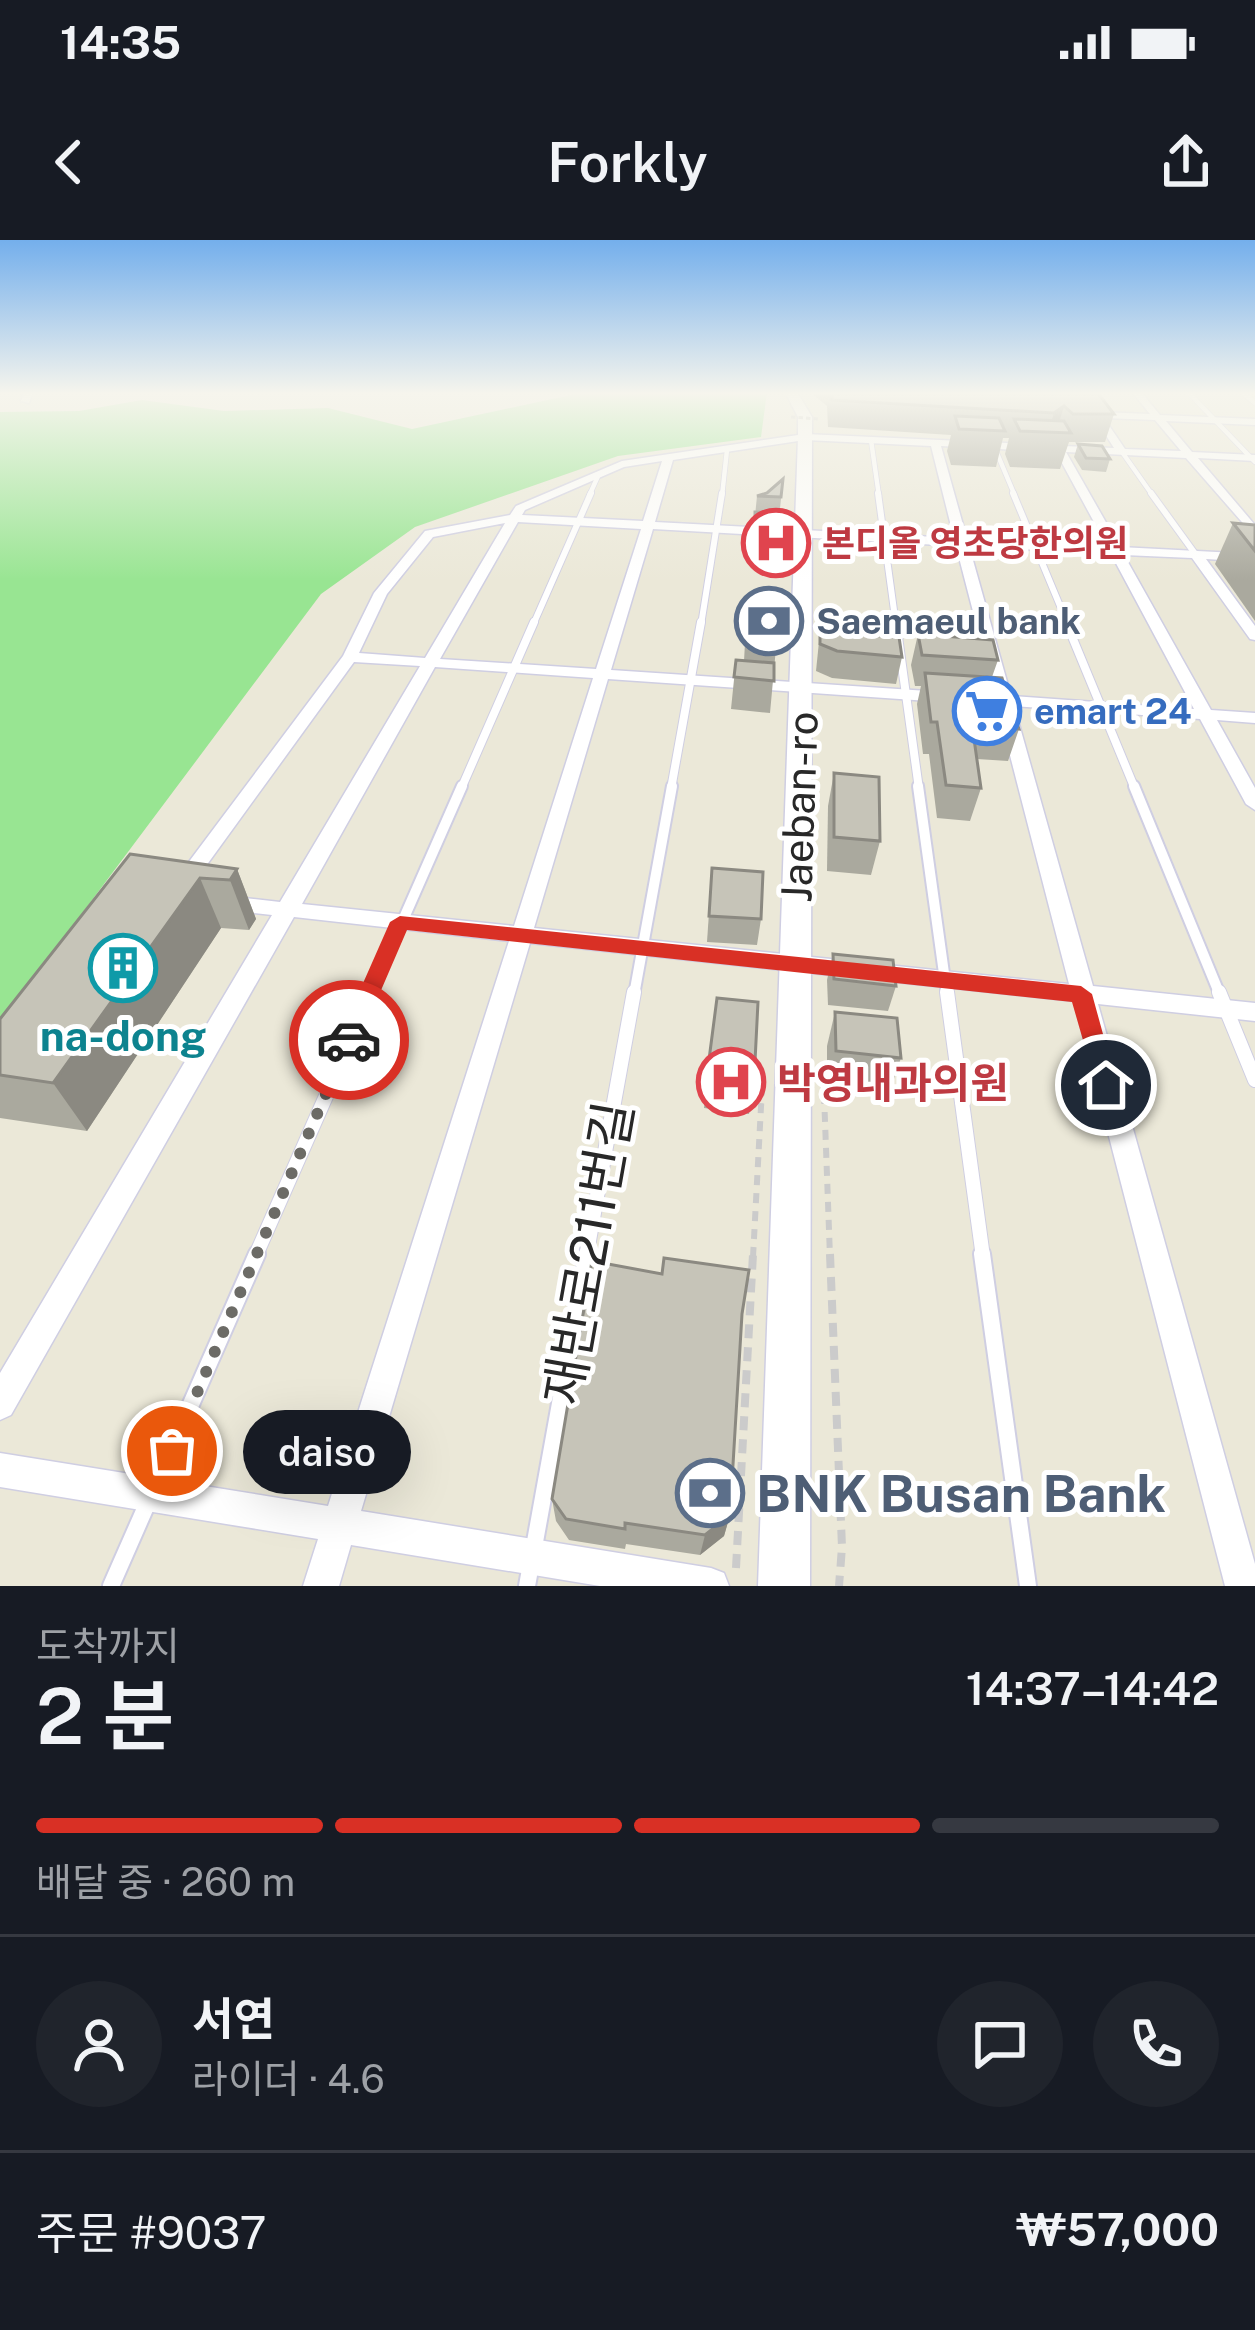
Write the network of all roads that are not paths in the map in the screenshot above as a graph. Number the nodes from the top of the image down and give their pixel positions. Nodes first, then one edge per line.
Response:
1 (687, 455) edge
2 (726, 455) edge
3 (805, 455) edge
4 (873, 455) edge
5 (938, 455) edge
6 (998, 455) edge
7 (1064, 455) edge
8 (1124, 455) edge
9 (1185, 455) edge
10 (1189, 455) junction
11 (669, 457) junction
12 (1254, 459) edge
13 (599, 474) junction
14 (511, 518) junction
15 (578, 521) junction
16 (651, 525) junction
17 (718, 529) junction
18 (803, 533) junction
19 (1255, 533) edge
20 (886, 538) junction
21 (963, 542) junction
22 (1036, 546) junction
23 (1118, 551) junction
24 (1196, 555) junction
25 (1255, 558) edge
26 (1255, 636) edge
27 (350, 657) junction
28 (430, 662) junction
29 (512, 668) junction
30 (603, 674) junction
31 (688, 680) junction
32 (802, 688) junction
33 (908, 694) junction
34 (968, 698) edge
35 (998, 700) junction
36 (1103, 707) junction
37 (1209, 715) junction
38 (1255, 718) edge
39 (1255, 804) edge
40 (285, 910) junction
41 (400, 922) junction
42 (522, 936) junction
43 (644, 950) junction
44 (795, 966) junction
45 (948, 981) junction
46 (1081, 994) junction
47 (1225, 1009) junction
48 (1255, 1012) edge
49 (1255, 1080) edge
50 (0, 1404) edge
51 (0, 1470) edge
52 (153, 1495) junction
53 (340, 1526) junction
54 (530, 1572) edge
55 (112, 1586) edge
56 (321, 1586) edge
57 (711, 1586) edge
58 (784, 1586) edge
59 (1028, 1586) edge
60 (1243, 1586) edge

1 - 11 street
2 - 17 lane, 재반로211번길
3 - 18 main road, Jaeban-ro
4 - 20 lane
5 - 21 street
6 - 22 lane
7 - 23 street
8 - 24 lane
9 - 10 street
10 - 12 street
10 - 19 street
11 - 13 street
11 - 16 street
13 - 14 street
13 - 15 lane
14 - 15 street
14 - 27 street
14 - 28 street
15 - 16 street
15 - 29 lane
16 - 17 street
16 - 30 street
17 - 18 street
17 - 31 lane, 재반로211번길
18 - 20 street
18 - 32 main road, Jaeban-ro
20 - 21 street
20 - 33 lane
21 - 22 street
21 - 35 street
22 - 23 street
22 - 36 lane
23 - 24 street
23 - 37 street
24 - 25 street
24 - 26 street
27 - 28 street
27 - 40 street
28 - 29 street
28 - 40 street
29 - 30 street
29 - 41 lane
30 - 31 street
30 - 42 street
31 - 32 street
31 - 43 lane, 재반로211번길
32 - 33 street
32 - 44 main road, Jaeban-ro
33 - 34 street
33 - 45 lane
35 - 36 street
35 - 46 street
36 - 37 street
36 - 47 lane
37 - 38 street
37 - 39 street
40 - 41 street
40 - 50 street
41 - 42 street
41 - 52 lane
42 - 43 street
42 - 53 street
43 - 44 street
43 - 54 lane, 재반로211번길
44 - 45 street
44 - 58 main road, Jaeban-ro
45 - 46 street
45 - 59 lane
46 - 47 street
46 - 60 street
47 - 48 street
47 - 49 lane
51 - 52 street
52 - 53 street
52 - 55 lane
53 - 54 street
53 - 56 street
54 - 57 street

